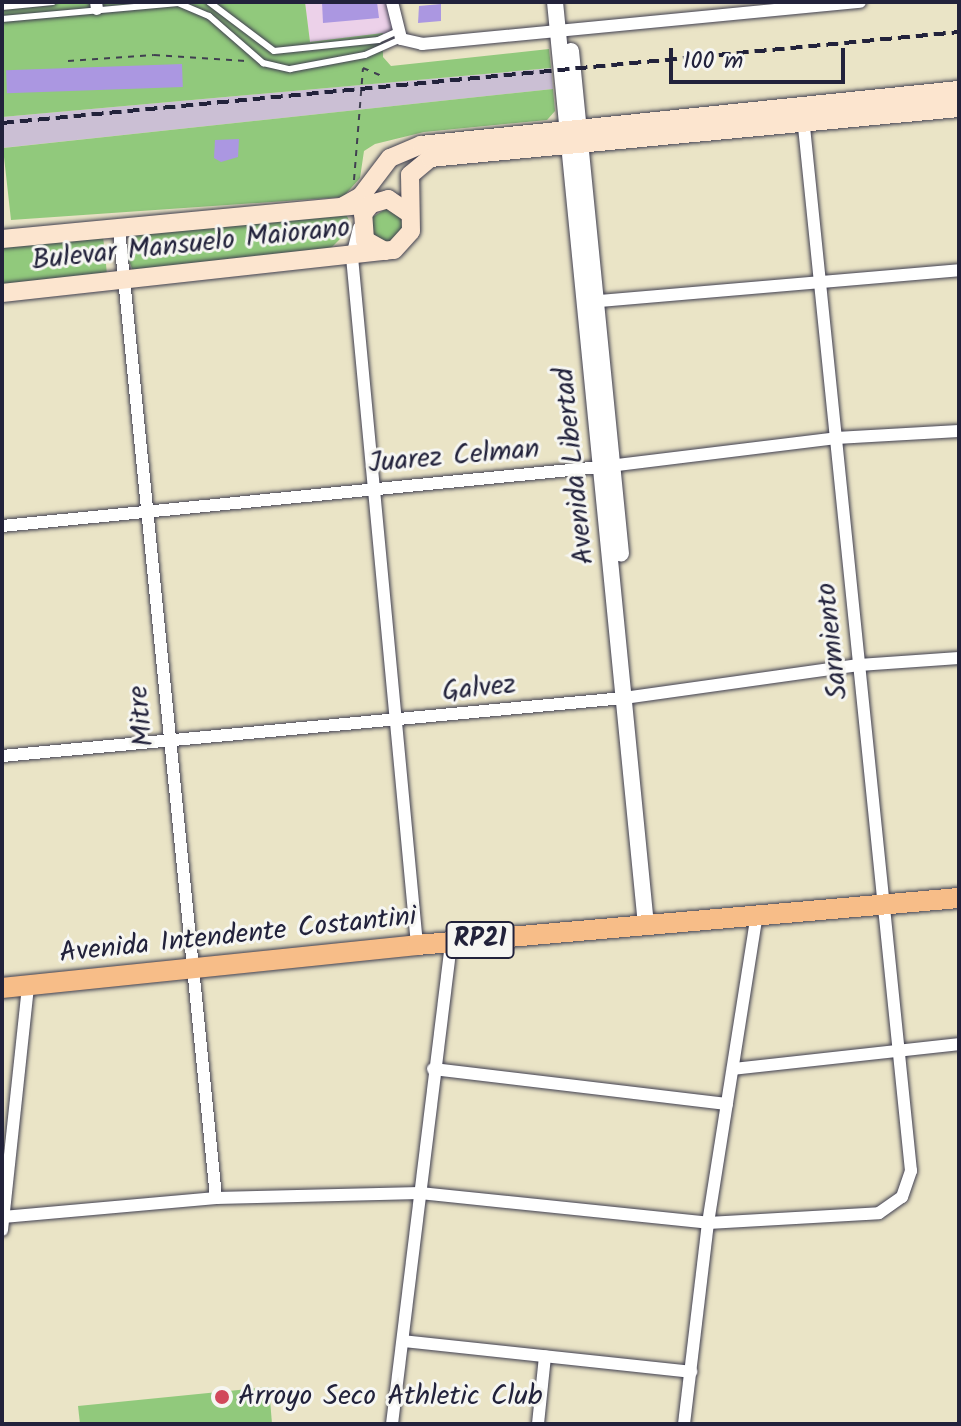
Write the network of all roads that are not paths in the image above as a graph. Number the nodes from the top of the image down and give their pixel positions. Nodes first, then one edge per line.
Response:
1 (53, 2) edge
2 (209, 2) edge
3 (392, 2) edge
4 (555, 2) edge
5 (566, 2) edge
6 (860, 2) edge
7 (790, 5) edge
8 (97, 6) edge
9 (2, 7) edge
10 (2, 19) edge
11 (563, 30) junction
12 (402, 38) junction
13 (959, 90) edge
14 (959, 108) edge
15 (803, 115) junction
16 (574, 136) junction
17 (399, 152) junction
18 (375, 177) junction
19 (410, 188) junction
20 (370, 205) junction
21 (343, 206) junction
22 (409, 213) junction
23 (360, 224) junction
24 (119, 229) junction
25 (2, 239) edge
26 (385, 251) junction
27 (352, 257) junction
28 (959, 270) edge
29 (123, 281) junction
30 (820, 285) junction
31 (2, 293) edge
32 (590, 302) junction
33 (959, 431) edge
34 (836, 438) junction
35 (607, 466) junction
36 (372, 489) junction
37 (144, 511) junction
38 (2, 526) edge
39 (959, 658) edge
40 (859, 665) junction
41 (629, 697) junction
42 (395, 721) junction
43 (169, 743) junction
44 (2, 756) edge
45 (959, 898) edge
46 (884, 904) junction
47 (757, 915) junction
48 (651, 924) junction
49 (451, 942) junction
50 (417, 945) junction
51 (189, 969) junction
52 (28, 986) junction
53 (2, 988) edge
54 (959, 1044) edge
55 (899, 1049) junction
56 (433, 1069) junction
57 (733, 1069) junction
58 (727, 1104) junction
59 (4, 1190) edge
60 (420, 1193) junction
61 (216, 1198) junction
62 (708, 1223) junction
63 (3, 1224) edge
64 (403, 1341) junction
65 (545, 1356) junction
66 (691, 1372) junction
67 (392, 1424) edge
68 (538, 1424) edge
69 (684, 1424) edge

1 - 9 lane
2 - 12 lane
3 - 12 street
4 - 11 street, Avenida Libertad
5 - 11 street, Avenida Libertad
6 - 7 street
7 - 11 street
8 - 10 lane
8 - 12 lane
11 - 12 street
11 - 16 street, Avenida Libertad
13 - 15 main road
14 - 15 main road
15 - 16 main road
15 - 30 street, Sarmiento
16 - 17 main road
16 - 19 main road
16 - 32 street, Avenida Libertad
17 - 18 main road
17 - 19 street
18 - 20 main road, Bulevar Mansuelo Maiorano
18 - 21 main road
19 - 22 main road, Bulevar Mansuelo Maiorano
20 - 21 main road, Bulevar Mansuelo Maiorano
20 - 22 main road, Bulevar Mansuelo Maiorano
20 - 23 main road, Bulevar Mansuelo Maiorano
21 - 24 main road, Bulevar Mansuelo Maiorano
22 - 26 main road, Bulevar Mansuelo Maiorano
23 - 26 main road, Bulevar Mansuelo Maiorano
23 - 27 street
24 - 25 main road, Bulevar Mansuelo Maiorano
24 - 29 street, Mitre
26 - 27 main road, Bulevar Mansuelo Maiorano
27 - 29 main road, Bulevar Mansuelo Maiorano
27 - 36 street
28 - 30 street
29 - 31 main road, Bulevar Mansuelo Maiorano
29 - 37 street, Mitre
30 - 32 street
30 - 34 street, Sarmiento
32 - 35 street, Avenida Libertad
33 - 34 street, Juarez Celman
34 - 35 street, Juarez Celman
34 - 40 street, Sarmiento
35 - 36 street, Juarez Celman
35 - 41 street, Avenida Libertad
36 - 37 street, Juarez Celman
36 - 42 street
37 - 38 street, Juarez Celman
37 - 43 street, Mitre
39 - 40 street, Galvez
40 - 41 street, Galvez
40 - 46 street, Sarmiento
41 - 42 street, Galvez
41 - 48 street, Avenida Libertad
42 - 43 street, Galvez
42 - 50 street
43 - 44 street, Galvez
43 - 51 street, Mitre
45 - 46 main road, Avenida Intendente Costantini / RP21
46 - 47 main road, Avenida Intendente Costantini / RP21
46 - 55 street, Sarmiento
47 - 48 main road, Avenida Intendente Costantini / RP21
47 - 57 street
48 - 49 main road, Avenida Intendente Costantini / RP21
49 - 50 main road, Avenida Intendente Costantini / RP21
49 - 56 street
50 - 51 main road, Avenida Intendente Costantini / RP21
51 - 52 main road, Avenida Intendente Costantini / RP21
51 - 61 street, Mitre
52 - 53 main road, Avenida Intendente Costantini / RP21
52 - 59 street
54 - 55 street
55 - 57 street
55 - 62 street, Sarmiento
56 - 58 street
56 - 60 street
57 - 58 street
58 - 62 street
59 - 63 street
60 - 61 street
60 - 62 street
60 - 64 street
61 - 63 street
62 - 66 street
64 - 65 street
64 - 67 street
65 - 66 street
65 - 68 street
66 - 69 street

